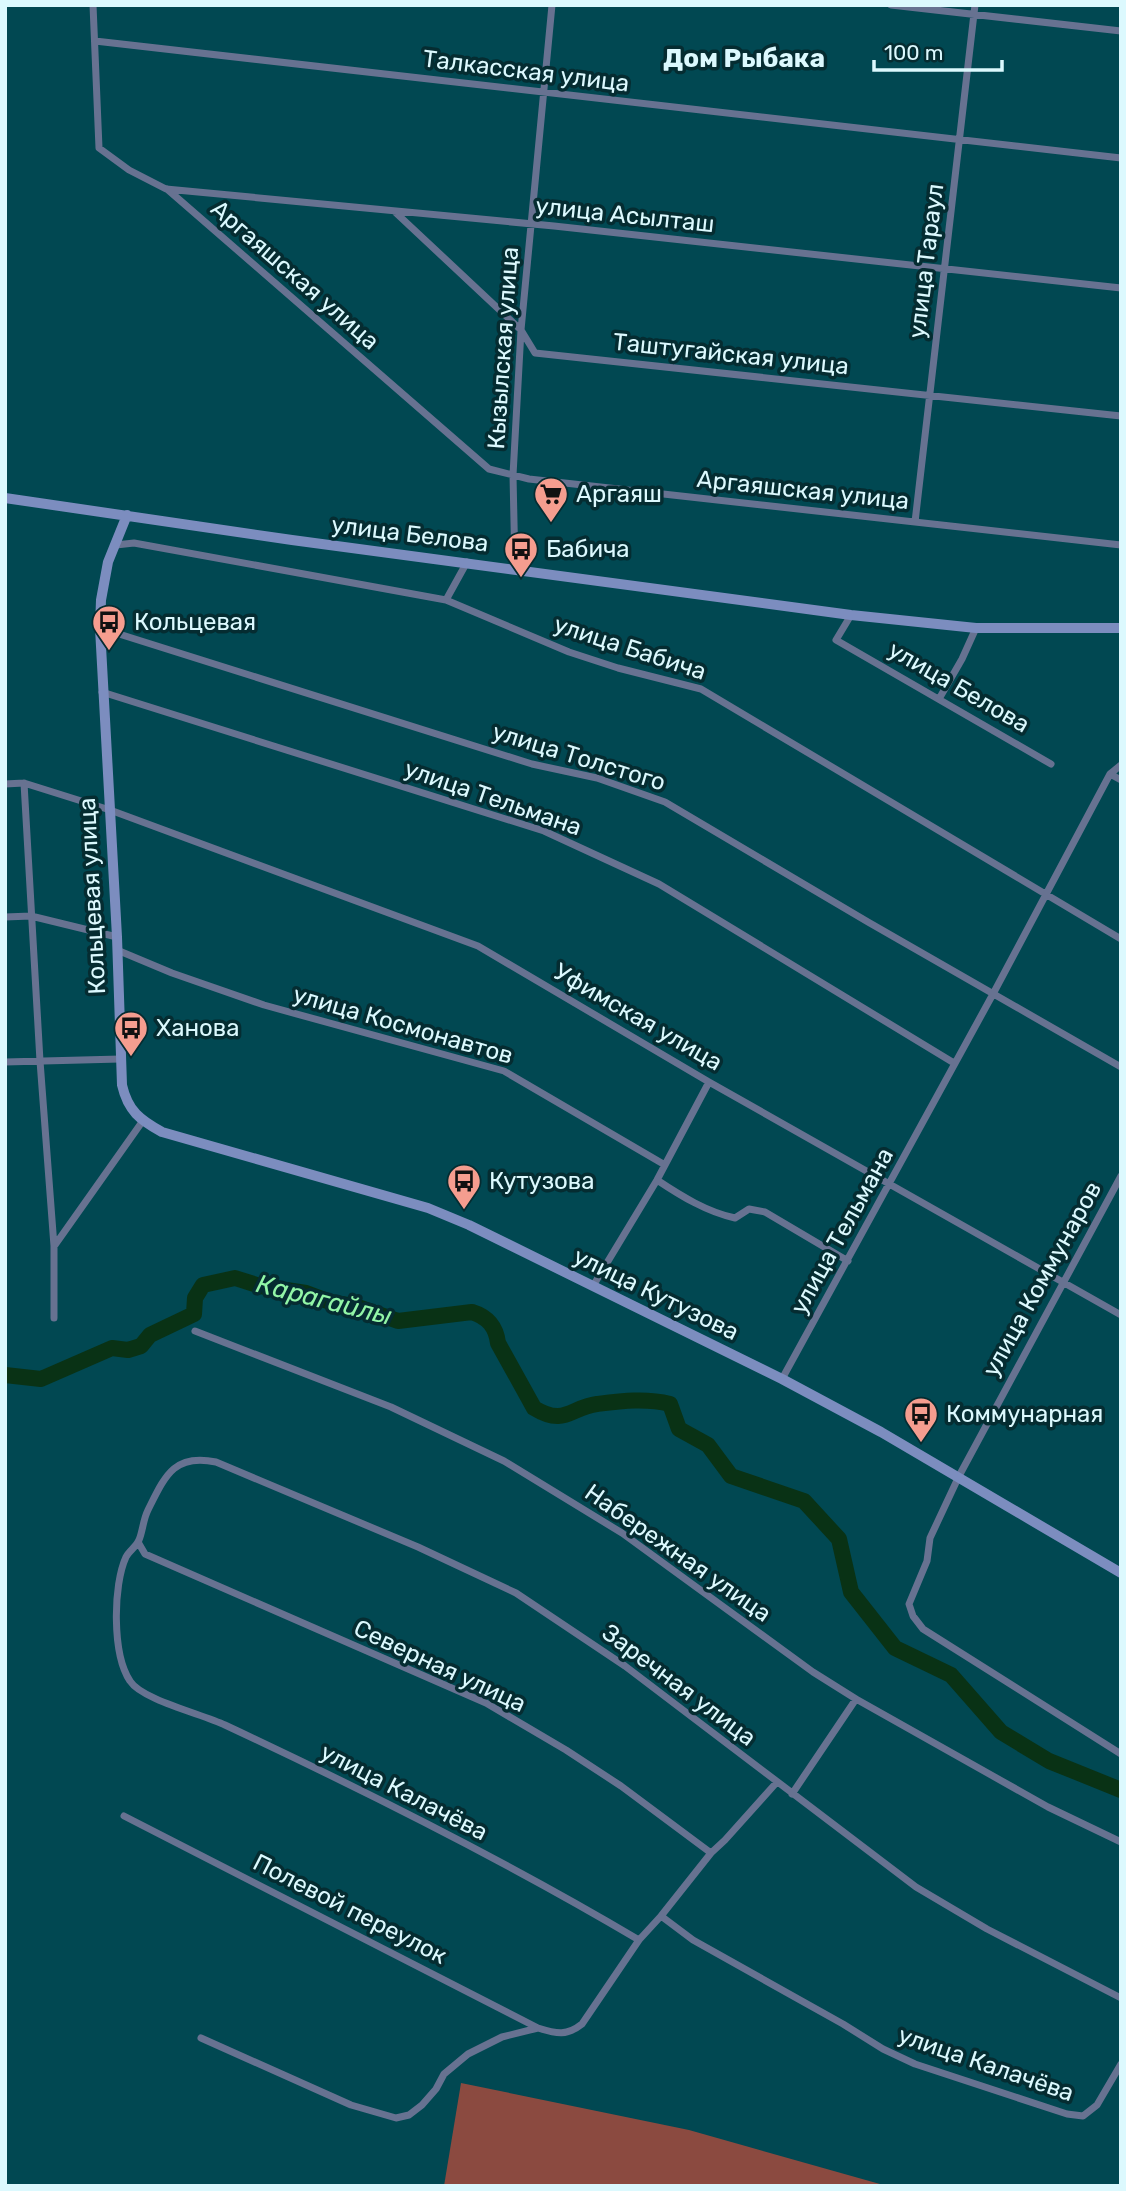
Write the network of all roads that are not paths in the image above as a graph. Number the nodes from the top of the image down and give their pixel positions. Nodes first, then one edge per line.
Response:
1 (93, 5) edge
2 (552, 5) edge
3 (891, 5) edge
4 (975, 5) edge
5 (974, 15) junction
6 (1121, 31) edge
7 (95, 41) junction
8 (544, 93) junction
9 (959, 140) junction
10 (1121, 159) edge
11 (166, 188) junction
12 (394, 212) junction
13 (531, 224) junction
14 (944, 268) junction
15 (1121, 288) edge
16 (521, 330) junction
17 (930, 394) junction
18 (1121, 416) edge
19 (513, 475) junction
20 (5, 498) edge
21 (127, 515) junction
22 (915, 522) junction
23 (116, 545) junction
24 (1121, 545) edge
25 (467, 562) junction
26 (515, 569) junction
27 (446, 600) junction
28 (851, 615) junction
29 (100, 628) junction
30 (976, 628) junction
31 (1121, 628) edge
32 (102, 692) junction
33 (939, 699) junction
34 (1051, 764) dead end
35 (1121, 765) edge
36 (1110, 774) junction
37 (1121, 780) edge
38 (5, 783) edge
39 (24, 783) junction
40 (110, 810) junction
41 (1045, 894) junction
42 (31, 916) junction
43 (5, 917) edge
44 (117, 937) junction
45 (1121, 939) edge
46 (117, 950) junction
47 (993, 994) junction
48 (120, 1059) junction
49 (40, 1061) junction
50 (5, 1062) edge
51 (954, 1063) junction
52 (1121, 1067) edge
53 (709, 1082) junction
54 (142, 1122) junction
55 (665, 1165) junction
56 (1121, 1176) edge
57 (656, 1181) junction
58 (889, 1185) junction
59 (54, 1246) junction
60 (848, 1261) junction
61 (1063, 1281) junction
62 (593, 1286) junction
63 (1121, 1315) edge
64 (54, 1318) dead end
65 (195, 1331) dead end
66 (782, 1379) junction
67 (958, 1476) junction
68 (138, 1542) junction
69 (1121, 1573) edge
70 (856, 1699) junction
71 (1121, 1754) edge
72 (777, 1782) junction
73 (792, 1794) junction
74 (124, 1816) dead end
75 (1121, 1842) edge
76 (711, 1853) junction
77 (661, 1916) junction
78 (639, 1940) junction
79 (1121, 1997) edge
80 (538, 2028) junction
81 (201, 2038) dead end
82 (1121, 2064) edge

1 - 7 street
2 - 8 street, Кызылская улица
3 - 5 street
4 - 5 street, улица Тараул
5 - 6 street
5 - 9 street, улица Тараул
7 - 8 street, Талкасская улица
7 - 11 street, улица Асылташ
8 - 9 street, Талкасская улица
8 - 13 street, Кызылская улица
9 - 10 street, Талкасская улица
9 - 14 street, улица Тараул
11 - 12 street, улица Асылташ
11 - 19 street, Аргаяшская улица
12 - 13 street, улица Асылташ
12 - 16 street, Таштугайская улица
13 - 14 street, улица Асылташ
13 - 16 street, Кызылская улица
14 - 15 street, улица Асылташ
14 - 17 street, улица Тараул
16 - 17 street, Таштугайская улица
16 - 19 street, Кызылская улица
17 - 18 street, Таштугайская улица
17 - 22 street, улица Тараул
19 - 22 street, Аргаяшская улица
19 - 26 street, Кызылская улица
20 - 21 main road, улица Белова
21 - 23 main road, Кольцевая улица
21 - 25 main road, улица Белова
22 - 24 street, Аргаяшская улица
23 - 27 street, улица Бабича
23 - 29 main road, Кольцевая улица
25 - 26 main road, улица Белова
25 - 27 street
26 - 28 main road, улица Белова
27 - 41 street, улица Бабича
28 - 30 main road, улица Белова
28 - 33 street, улица Белова
29 - 32 main road, Кольцевая улица
29 - 47 street, улица Толстого
30 - 31 main road, улица Белова
30 - 33 street
32 - 40 main road, Кольцевая улица
32 - 51 street, улица Тельмана
33 - 34 street, улица Белова
35 - 36 street
36 - 37 street
36 - 41 street
38 - 39 street, Уфимская улица
39 - 40 street, Уфимская улица
39 - 42 street
40 - 44 main road, Кольцевая улица
40 - 53 street, Уфимская улица
41 - 45 street, улица Бабича
41 - 47 street, улица Тельмана
42 - 43 street
42 - 44 street
42 - 49 street
44 - 46 main road, Кольцевая улица
46 - 48 main road, Кольцевая улица
46 - 55 street, улица Космонавтов
47 - 51 street, улица Тельмана
47 - 52 street, улица Толстого
48 - 49 street
48 - 54 main road, Кольцевая улица
49 - 50 street
49 - 59 street
51 - 58 street, улица Тельмана
53 - 55 street
53 - 58 street, Уфимская улица
54 - 59 street
54 - 62 main road, улица Кутузова
55 - 57 street
56 - 61 street, улица Коммунаров
57 - 60 street
57 - 62 street
58 - 60 street, улица Тельмана
58 - 61 street, Уфимская улица
59 - 64 street
60 - 66 street, улица Тельмана
61 - 63 street, Уфимская улица
61 - 67 street, улица Коммунаров
62 - 66 main road, улица Кутузова
65 - 70 street, Набережная улица
66 - 67 main road, улица Кутузова
67 - 69 main road, улица Кутузова
67 - 71 street, улица Коммунаров
68 - 72 street, Заречная улица
68 - 76 street, Северная улица
68 - 78 street, улица Калачёва
70 - 73 street
70 - 75 street, Набережная улица
72 - 73 street, Заречная улица
72 - 76 street
73 - 79 street, Заречная улица
74 - 80 street, Полевой переулок
76 - 77 street
77 - 78 street
77 - 82 street, улица Калачёва
78 - 80 street, Полевой переулок
80 - 81 street

